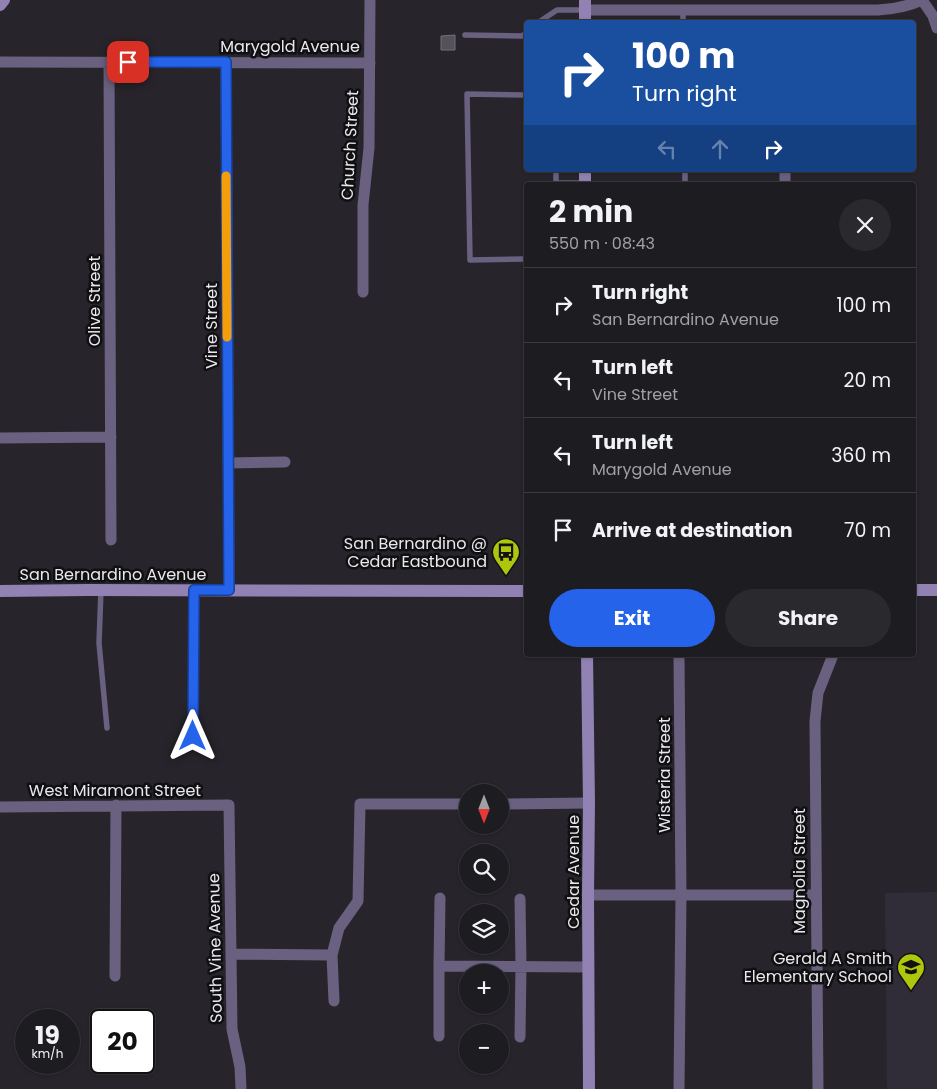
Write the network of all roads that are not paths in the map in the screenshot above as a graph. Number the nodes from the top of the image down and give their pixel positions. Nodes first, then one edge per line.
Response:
1 (4, 0) edge
2 (370, 0) edge
3 (922, 0) edge
4 (0, 5) edge
5 (683, 10) junction
6 (784, 10) junction
7 (585, 11) edge
8 (542, 20) edge
9 (683, 20) edge
10 (784, 20) edge
11 (937, 28) edge
12 (524, 34) edge
13 (465, 35) dead end
14 (0, 62) edge
15 (109, 62) junction
16 (226, 62) junction
17 (370, 63) junction
18 (524, 95) edge
19 (524, 259) edge
20 (363, 292) dead end
21 (111, 437) junction
22 (0, 438) edge
23 (284, 462) dead end
24 (228, 463) junction
25 (111, 540) dead end
26 (101, 590) junction
27 (194, 590) junction
28 (229, 590) junction
29 (916, 590) edge
30 (937, 590) edge
31 (0, 591) edge
32 (524, 591) edge
33 (587, 657) edge
34 (680, 657) edge
35 (831, 657) edge
36 (107, 728) dead end
37 (193, 736) dead end
38 (589, 803) junction
39 (459, 804) edge
40 (509, 804) edge
41 (116, 805) junction
42 (229, 805) joint
43 (0, 807) edge
44 (588, 895) junction
45 (681, 895) junction
46 (816, 895) junction
47 (440, 898) dead end
48 (520, 899) dead end
49 (231, 954) junction
50 (332, 955) junction
51 (439, 966) junction
52 (521, 966) junction
53 (588, 967) junction
54 (115, 976) dead end
55 (334, 1001) dead end
56 (440, 1036) dead end
57 (520, 1038) dead end
58 (241, 1089) edge
59 (589, 1089) edge
60 (679, 1089) edge
61 (818, 1089) edge

1 - 4 main road
2 - 17 street, Church Street
3 - 6 street
3 - 11 street
5 - 6 street
5 - 7 street
5 - 9 lane
6 - 10 street
7 - 8 lane
12 - 13 lane
14 - 15 street, Marygold Avenue
15 - 16 street, Marygold Avenue
15 - 21 street, Olive Street
16 - 17 street, Marygold Avenue
16 - 24 street, Vine Street
17 - 20 street, Church Street
18 - 19 lane
21 - 22 street
21 - 25 street, Olive Street
23 - 24 street
24 - 28 street, Vine Street
26 - 27 main road, San Bernardino Avenue
26 - 31 main road, San Bernardino Avenue
26 - 36 lane
27 - 28 main road, San Bernardino Avenue
27 - 37 lane
28 - 32 main road, San Bernardino Avenue
29 - 30 main road
33 - 38 main road, Cedar Avenue
34 - 45 street, Wisteria Street
35 - 46 street, Magnolia Street
38 - 40 street
38 - 44 main road, Cedar Avenue
39 - 50 street
41 - 42 street, West Miramont Street
41 - 43 street, West Miramont Street
41 - 54 street
42 - 49 street, South Vine Avenue
44 - 45 street
44 - 53 main road, Cedar Avenue
45 - 46 street
45 - 60 street, Wisteria Street
46 - 61 street, Magnolia Street
47 - 51 street
48 - 52 street
49 - 50 street
49 - 58 street, South Vine Avenue
50 - 55 street
51 - 52 street
51 - 56 street
52 - 53 street
52 - 57 street
53 - 59 main road, Cedar Avenue

